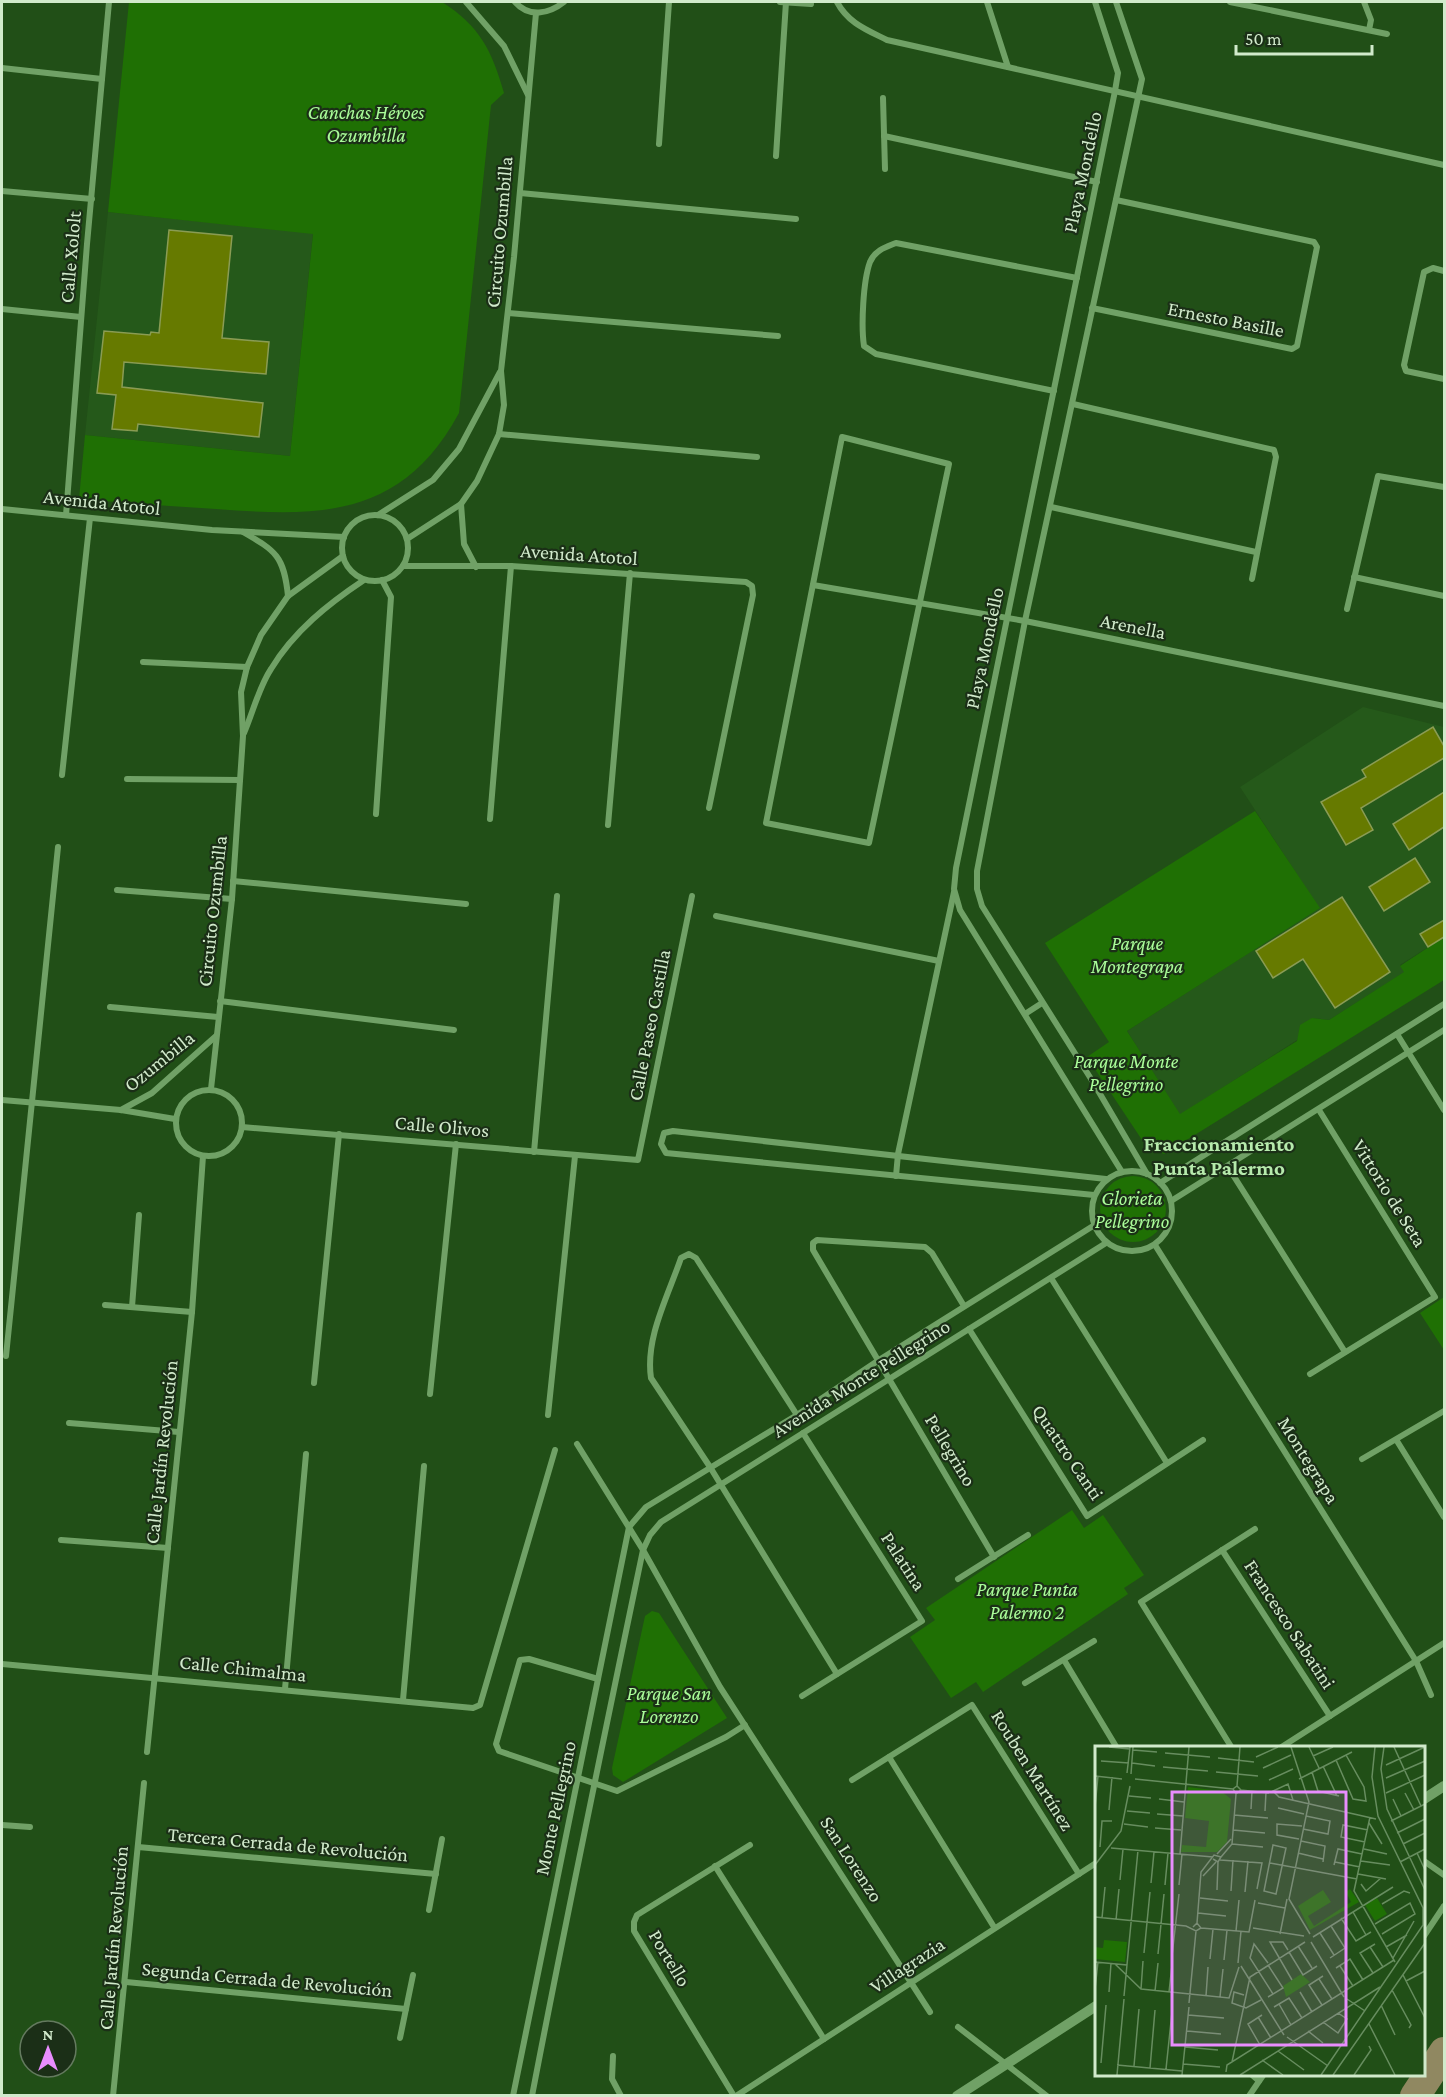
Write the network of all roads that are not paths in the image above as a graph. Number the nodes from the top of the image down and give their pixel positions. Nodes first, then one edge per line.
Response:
1 (109, 2) edge
2 (466, 2) edge
3 (515, 2) edge
4 (564, 2) edge
5 (669, 2) edge
6 (780, 2) edge
7 (786, 2) edge
8 (837, 2) edge
9 (987, 2) edge
10 (1095, 2) edge
11 (1116, 2) edge
12 (1230, 2) edge
13 (1364, 2) edge
14 (811, 4) dead end
15 (536, 13) junction
16 (1369, 30) junction
17 (1387, 34) dead end
18 (1008, 67) junction
19 (2, 68) edge
20 (102, 79) junction
21 (1115, 91) junction
22 (529, 96) junction
23 (1139, 96) junction
24 (883, 98) dead end
25 (884, 136) junction
26 (658, 144) dead end
27 (776, 156) dead end
28 (1444, 165) edge
29 (885, 169) dead end
30 (1097, 182) junction
31 (2, 191) edge
32 (520, 193) junction
33 (92, 199) junction
34 (1116, 200) junction
35 (796, 219) dead end
36 (1444, 271) edge
37 (1077, 278) junction
38 (1092, 308) junction
39 (2, 309) edge
40 (508, 313) junction
41 (81, 317) junction
42 (778, 336) dead end
43 (501, 371) junction
44 (1444, 379) edge
45 (1054, 391) junction
46 (1073, 404) junction
47 (499, 434) junction
48 (757, 457) dead end
49 (1444, 487) edge
50 (460, 504) junction
51 (1051, 507) junction
52 (2, 509) edge
53 (66, 515) junction
54 (378, 515) junction
55 (90, 518) junction
56 (243, 531) junction
57 (344, 537) junction
58 (407, 539) junction
59 (1256, 552) junction
60 (343, 556) junction
61 (403, 566) junction
62 (511, 566) junction
63 (476, 567) junction
64 (630, 573) junction
65 (1354, 577) junction
66 (364, 579) junction
67 (1252, 579) dead end
68 (382, 580) junction
69 (813, 585) junction
70 (288, 596) junction
71 (1444, 596) edge
72 (921, 605) junction
73 (1347, 609) dead end
74 (1007, 619) junction
75 (1025, 621) junction
76 (143, 662) dead end
77 (247, 667) junction
78 (1444, 706) edge
79 (243, 736) junction
80 (62, 775) dead end
81 (127, 779) dead end
82 (240, 780) junction
83 (709, 808) dead end
84 (376, 814) dead end
85 (489, 819) dead end
86 (608, 825) dead end
87 (58, 847) dead end
88 (233, 881) junction
89 (954, 889) junction
90 (117, 890) dead end
91 (557, 896) dead end
92 (692, 896) dead end
93 (232, 899) junction
94 (466, 904) dead end
95 (716, 916) dead end
96 (939, 961) junction
97 (219, 1001) junction
98 (1042, 1003) junction
99 (1444, 1004) edge
100 (110, 1007) dead end
101 (1025, 1014) junction
102 (218, 1017) junction
103 (454, 1030) dead end
104 (1444, 1030) edge
105 (1397, 1034) junction
106 (216, 1035) junction
107 (1409, 1053) junction
108 (211, 1089) junction
109 (2, 1100) edge
110 (33, 1103) junction
111 (121, 1110) junction
112 (1319, 1110) junction
113 (1444, 1110) edge
114 (175, 1119) junction
115 (242, 1127) junction
116 (339, 1134) junction
117 (456, 1144) junction
118 (534, 1152) junction
119 (898, 1154) junction
120 (203, 1155) junction
121 (575, 1156) junction
122 (638, 1160) joint
123 (1228, 1167) junction
124 (1122, 1172) junction
125 (1147, 1174) junction
126 (896, 1176) junction
127 (1106, 1179) junction
128 (1160, 1183) junction
129 (1094, 1195) junction
130 (1171, 1201) junction
131 (139, 1215) dead end
132 (1094, 1226) junction
133 (1106, 1243) junction
134 (1155, 1245) junction
135 (1051, 1278) junction
136 (105, 1305) dead end
137 (964, 1306) junction
138 (132, 1307) junction
139 (192, 1312) junction
140 (969, 1329) junction
141 (1345, 1352) junction
142 (6, 1356) dead end
143 (879, 1360) junction
144 (1310, 1374) dead end
145 (890, 1380) junction
146 (315, 1383) dead end
147 (430, 1394) dead end
148 (1444, 1411) edge
149 (548, 1415) dead end
150 (796, 1415) junction
151 (69, 1423) dead end
152 (179, 1432) junction
153 (803, 1433) junction
154 (1203, 1440) dead end
155 (1397, 1441) junction
156 (577, 1444) dead end
157 (555, 1450) dead end
158 (306, 1454) dead end
159 (1362, 1459) dead end
160 (1167, 1463) junction
161 (424, 1466) dead end
162 (710, 1467) junction
163 (721, 1485) junction
164 (1444, 1517) edge
165 (629, 1527) junction
166 (1255, 1529) dead end
167 (1028, 1535) dead end
168 (61, 1540) dead end
169 (168, 1548) junction
170 (643, 1550) junction
171 (1222, 1550) junction
172 (994, 1557) junction
173 (958, 1579) dead end
174 (1094, 1641) dead end
175 (1444, 1643) edge
176 (1064, 1660) junction
177 (1416, 1661) junction
178 (2, 1664) edge
179 (837, 1674) junction
180 (154, 1676) junction
181 (598, 1679) junction
182 (1025, 1683) dead end
183 (285, 1689) junction
184 (1431, 1695) dead end
185 (802, 1696) dead end
186 (404, 1700) junction
187 (1330, 1716) junction
188 (745, 1725) junction
189 (1116, 1746) edge
190 (1231, 1746) edge
191 (1283, 1746) edge
192 (147, 1752) dead end
193 (889, 1757) junction
194 (577, 1778) junction
195 (852, 1780) dead end
196 (144, 1783) dead end
197 (593, 1783) junction
198 (1444, 1786) edge
199 (1425, 1798) edge
200 (2, 1825) edge
201 (30, 1827) dead end
202 (2, 1830) edge
203 (442, 1839) dead end
204 (750, 1845) dead end
205 (138, 1847) junction
206 (1425, 1862) edge
207 (1095, 1864) edge
208 (715, 1866) junction
209 (436, 1874) junction
210 (1079, 1874) junction
211 (1444, 1875) edge
212 (1444, 1906) edge
213 (429, 1910) dead end
214 (994, 1928) junction
215 (1425, 1934) edge
216 (413, 1975) dead end
217 (126, 1982) junction
218 (911, 1982) junction
219 (1095, 2007) edge
220 (406, 2009) junction
221 (930, 2012) dead end
222 (958, 2027) dead end
223 (400, 2038) dead end
224 (824, 2040) junction
225 (1444, 2052) edge
226 (613, 2056) dead end
227 (1005, 2065) junction
228 (1262, 2078) edge
229 (113, 2096) edge
230 (513, 2096) edge
231 (532, 2096) edge
232 (621, 2096) edge
233 (735, 2096) edge
234 (957, 2096) edge
235 (1047, 2096) edge
236 (1249, 2096) edge
237 (1415, 2096) edge

1 - 20 street, Calle Xololt
2 - 22 street
3 - 15 street
4 - 15 street
5 - 26 street
6 - 7 street
7 - 14 street
7 - 27 street
8 - 18 street
9 - 18 street
10 - 21 street
11 - 23 street
12 - 16 street
13 - 16 street
15 - 22 street, Circuito Ozumbilla
16 - 17 street
18 - 21 street
19 - 20 street
20 - 33 street, Calle Xololt
21 - 23 street
21 - 30 street, Playa Mondello
22 - 32 street, Circuito Ozumbilla
23 - 28 street
23 - 34 street, Playa Mondello
24 - 25 street
25 - 29 street
25 - 30 street
30 - 37 street, Playa Mondello
31 - 33 street
32 - 35 street
32 - 40 street, Circuito Ozumbilla
33 - 41 street, Calle Xololt
34 - 38 street, Playa Mondello
34 - 38 street, Ernesto Basille
36 - 44 street
37 - 45 street, Playa Mondello
37 - 45 street
38 - 46 street, Playa Mondello
39 - 41 street
40 - 42 street
40 - 43 street, Circuito Ozumbilla
41 - 53 street, Calle Xololt
43 - 47 street, Circuito Ozumbilla
43 - 54 street, Circuito Ozumbilla
45 - 74 street, Playa Mondello
46 - 51 street, Playa Mondello
46 - 59 street
47 - 48 street
47 - 50 street, Circuito Ozumbilla
49 - 65 street
50 - 58 street, Circuito Ozumbilla
50 - 63 street
51 - 59 street
51 - 75 street, Playa Mondello
52 - 53 street, Avenida Atotol
53 - 55 street, Avenida Atotol
54 - 57 street
54 - 58 street
55 - 56 street, Avenida Atotol
55 - 80 street
56 - 57 street, Avenida Atotol
56 - 70 street
57 - 60 street
58 - 61 street
59 - 67 street
60 - 66 street
60 - 70 street, Circuito Ozumbilla
61 - 63 street, Avenida Atotol
61 - 68 street
62 - 63 street, Avenida Atotol
62 - 64 street, Avenida Atotol
62 - 85 street
64 - 83 street, Avenida Atotol
64 - 86 street
65 - 71 street
65 - 73 street
66 - 68 street
66 - 79 street, Circuito Ozumbilla
68 - 84 street
69 - 72 street, Arenella
69 - 72 street
69 - 72 street
70 - 77 street, Circuito Ozumbilla
72 - 74 street, Arenella
74 - 75 street, Arenella
74 - 89 street, Playa Mondello
75 - 78 street, Arenella
75 - 98 street, Playa Mondello
76 - 77 street
77 - 79 street, Circuito Ozumbilla
79 - 82 street, Circuito Ozumbilla
81 - 82 street
82 - 88 street, Circuito Ozumbilla
87 - 110 street
88 - 93 street, Circuito Ozumbilla
88 - 94 street
89 - 96 street
89 - 101 street, Playa Mondello
90 - 93 street
91 - 118 street
92 - 122 street, Calle Paseo Castilla
93 - 97 street, Circuito Ozumbilla
95 - 96 street
96 - 119 street
97 - 102 street, Circuito Ozumbilla
97 - 103 street
98 - 101 street
98 - 125 street, Playa Mondello
99 - 105 street
100 - 102 street
101 - 124 street, Playa Mondello
102 - 106 street, Circuito Ozumbilla
104 - 107 street
105 - 107 street
105 - 128 street
106 - 108 street, Circuito Ozumbilla
106 - 111 street, Ozumbilla
107 - 112 street
107 - 113 street
108 - 114 street
108 - 115 street
109 - 110 street
110 - 111 street
110 - 142 street
111 - 114 street
112 - 123 street
112 - 141 street, Vittorio de Seta
114 - 120 street
115 - 116 street, Calle Olivos
115 - 120 street
116 - 117 street, Calle Olivos
116 - 146 street
117 - 118 street, Calle Olivos
117 - 147 street
118 - 121 street, Calle Olivos
119 - 126 street
119 - 126 street
119 - 127 street
120 - 139 street, Calle Jardín Revolución
121 - 122 street, Calle Olivos
121 - 149 street
123 - 130 street
123 - 141 street
124 - 125 street
124 - 127 street
125 - 128 street
126 - 129 street
127 - 129 street
128 - 130 street
129 - 132 street
130 - 134 street
131 - 138 street
132 - 133 street
132 - 137 street, Avenida Monte Pellegrino
133 - 134 street
133 - 135 street, Avenida Monte Pellegrino
134 - 177 street, Montegrapa
135 - 140 street, Avenida Monte Pellegrino
135 - 160 street
136 - 138 street
137 - 143 street, Avenida Monte Pellegrino
137 - 143 street, Pellegrino
138 - 139 street
139 - 152 street, Calle Jardín Revolución
140 - 145 street, Avenida Monte Pellegrino
140 - 160 street, Quattro Canti
141 - 144 street, Vittorio de Seta
143 - 145 street, Pellegrino
143 - 150 street, Avenida Monte Pellegrino
145 - 153 street, Avenida Monte Pellegrino
145 - 172 street, Pellegrino
148 - 155 street
150 - 162 street, Avenida Monte Pellegrino
150 - 162 street
151 - 152 street
152 - 169 street, Calle Jardín Revolución
153 - 163 street, Avenida Monte Pellegrino
153 - 179 street, Palatina
154 - 160 street, Quattro Canti
155 - 159 street
155 - 164 street
156 - 165 street, San Lorenzo
157 - 186 street, Calle Chimalma
158 - 183 street
161 - 186 street
162 - 163 street
162 - 165 street, Avenida Monte Pellegrino
163 - 170 street, Avenida Monte Pellegrino
163 - 179 street
165 - 170 street, San Lorenzo
165 - 181 street, Monte Pellegrino
166 - 171 street, Francesco Sabatini
167 - 172 street
168 - 169 street
169 - 180 street, Calle Jardín Revolución
170 - 188 street, San Lorenzo
170 - 197 street, Monte Pellegrino
171 - 187 street, Francesco Sabatini
171 - 190 street, Francesco Sabatini
172 - 173 street
174 - 176 street
175 - 177 street
176 - 182 street
176 - 189 street
177 - 184 street, Montegrapa
177 - 187 street
178 - 180 street, Calle Chimalma
179 - 185 street, Palatina
180 - 183 street, Calle Chimalma
180 - 192 street, Calle Jardín Revolución
181 - 194 street, Monte Pellegrino
181 - 194 street
183 - 186 street, Calle Chimalma
187 - 191 street
188 - 197 street
188 - 218 street, San Lorenzo
193 - 195 street, Rouben Martínez
193 - 210 street, Rouben Martínez
193 - 214 street
194 - 197 street
194 - 230 street, Monte Pellegrino
196 - 205 street, Calle Jardín Revolución
197 - 231 street, Monte Pellegrino
198 - 199 street
200 - 201 street
200 - 202 street
203 - 209 street
204 - 208 street, Portello
205 - 209 street, Tercera Cerrada de Revolución
205 - 217 street, Calle Jardín Revolución
206 - 211 street
207 - 210 street, Villagrazia
208 - 224 street
208 - 233 street, Portello
209 - 213 street
210 - 214 street, Villagrazia
212 - 215 street
214 - 218 street, Villagrazia
216 - 220 street, Segunda Cerrada de Revolución
217 - 220 street, Segunda Cerrada de Revolución
217 - 229 street, Calle Jardín Revolución
218 - 221 street, San Lorenzo
218 - 224 street, Villagrazia
219 - 227 street
220 - 223 street, Segunda Cerrada de Revolución
222 - 227 street
224 - 233 street, Villagrazia
225 - 237 main road
226 - 232 street
227 - 234 street
227 - 235 street
228 - 236 street

